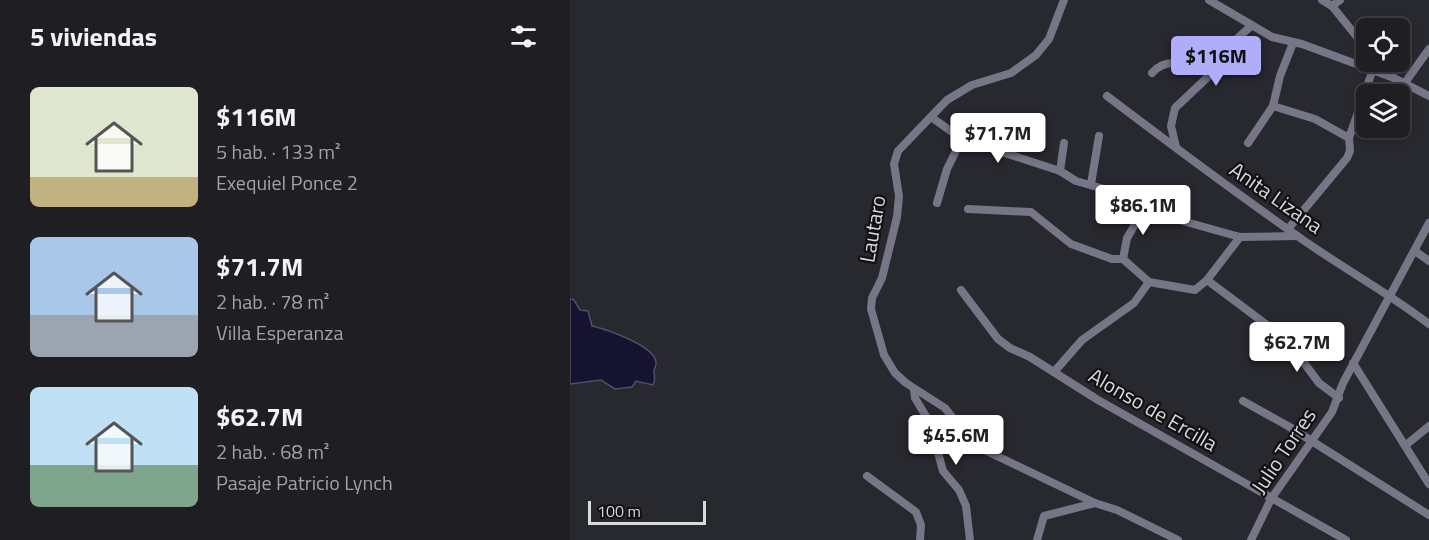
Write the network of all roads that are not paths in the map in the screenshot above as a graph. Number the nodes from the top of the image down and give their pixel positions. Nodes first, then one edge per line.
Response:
1 (1064, 0) edge
2 (1209, 0) edge
3 (1322, 0) edge
4 (1340, 0) edge
5 (1331, 3) edge
6 (1251, 26) junction
7 (1356, 35) edge
8 (1293, 43) junction
9 (1429, 49) edge
10 (1356, 66) edge
11 (1372, 72) joint
12 (1388, 72) edge
13 (1152, 73) dead end
14 (1211, 74) junction
15 (1394, 78) junction
16 (1404, 84) joint
17 (1410, 87) edge
18 (1107, 96) dead end
19 (1429, 96) edge
20 (1273, 106) junction
21 (931, 117) junction
22 (1099, 136) dead end
23 (1349, 138) junction
24 (962, 139) junction
25 (1248, 142) dead end
26 (1064, 143) dead end
27 (1176, 148) junction
28 (1060, 171) junction
29 (1091, 184) junction
30 (937, 203) dead end
31 (1146, 206) junction
32 (968, 209) dead end
33 (1429, 223) edge
34 (1288, 229) junction
35 (1297, 236) junction
36 (1240, 237) junction
37 (1415, 250) junction
38 (1123, 259) junction
39 (1429, 261) edge
40 (1207, 280) junction
41 (1149, 282) junction
42 (961, 290) dead end
43 (1391, 294) junction
44 (1429, 324) edge
45 (1353, 363) junction
46 (1054, 372) junction
47 (914, 389) junction
48 (1339, 398) junction
49 (1243, 401) dead end
50 (1429, 426) edge
51 (1312, 443) junction
52 (1406, 445) junction
53 (867, 476) dead end
54 (1429, 484) edge
55 (1272, 500) junction
56 (1095, 503) junction
57 (1429, 515) edge
58 (920, 540) edge
59 (970, 540) edge
60 (1037, 540) edge
61 (1178, 540) edge
62 (1251, 540) edge
63 (1346, 540) edge

1 - 21 street, Lautaro
2 - 6 street
3 - 5 street
4 - 5 street
5 - 7 street
6 - 8 street
6 - 14 street
8 - 10 street
8 - 20 street
9 - 16 street
11 - 15 street
11 - 23 street
12 - 15 street
13 - 14 street
14 - 27 street
15 - 16 street
17 - 19 street
18 - 27 street, Anita Lizana
20 - 23 street
20 - 25 street
21 - 24 street
21 - 47 street, Lautaro
22 - 29 street
23 - 34 street
24 - 28 street
24 - 30 street
26 - 28 street
27 - 34 street, Anita Lizana
28 - 29 street
29 - 31 street
31 - 36 street
31 - 38 street
32 - 38 street
33 - 37 street, Julio Torres
34 - 35 street, Anita Lizana
35 - 36 street
35 - 43 street, Anita Lizana
36 - 40 street
37 - 39 street
37 - 43 street, Julio Torres
38 - 41 street
40 - 41 street
40 - 48 street
41 - 46 street
42 - 46 street, Alonso de Ercilla
43 - 44 street, Anita Lizana
43 - 45 street, Julio Torres
45 - 48 street, Julio Torres
45 - 52 street
46 - 55 street, Alonso de Ercilla
47 - 56 street
47 - 59 street
48 - 51 street, Julio Torres
49 - 51 street
50 - 52 street
51 - 55 street, Julio Torres
51 - 57 street
52 - 54 street
53 - 58 street
55 - 62 street, Julio Torres
55 - 63 street, Alonso de Ercilla
56 - 60 street
56 - 61 street

